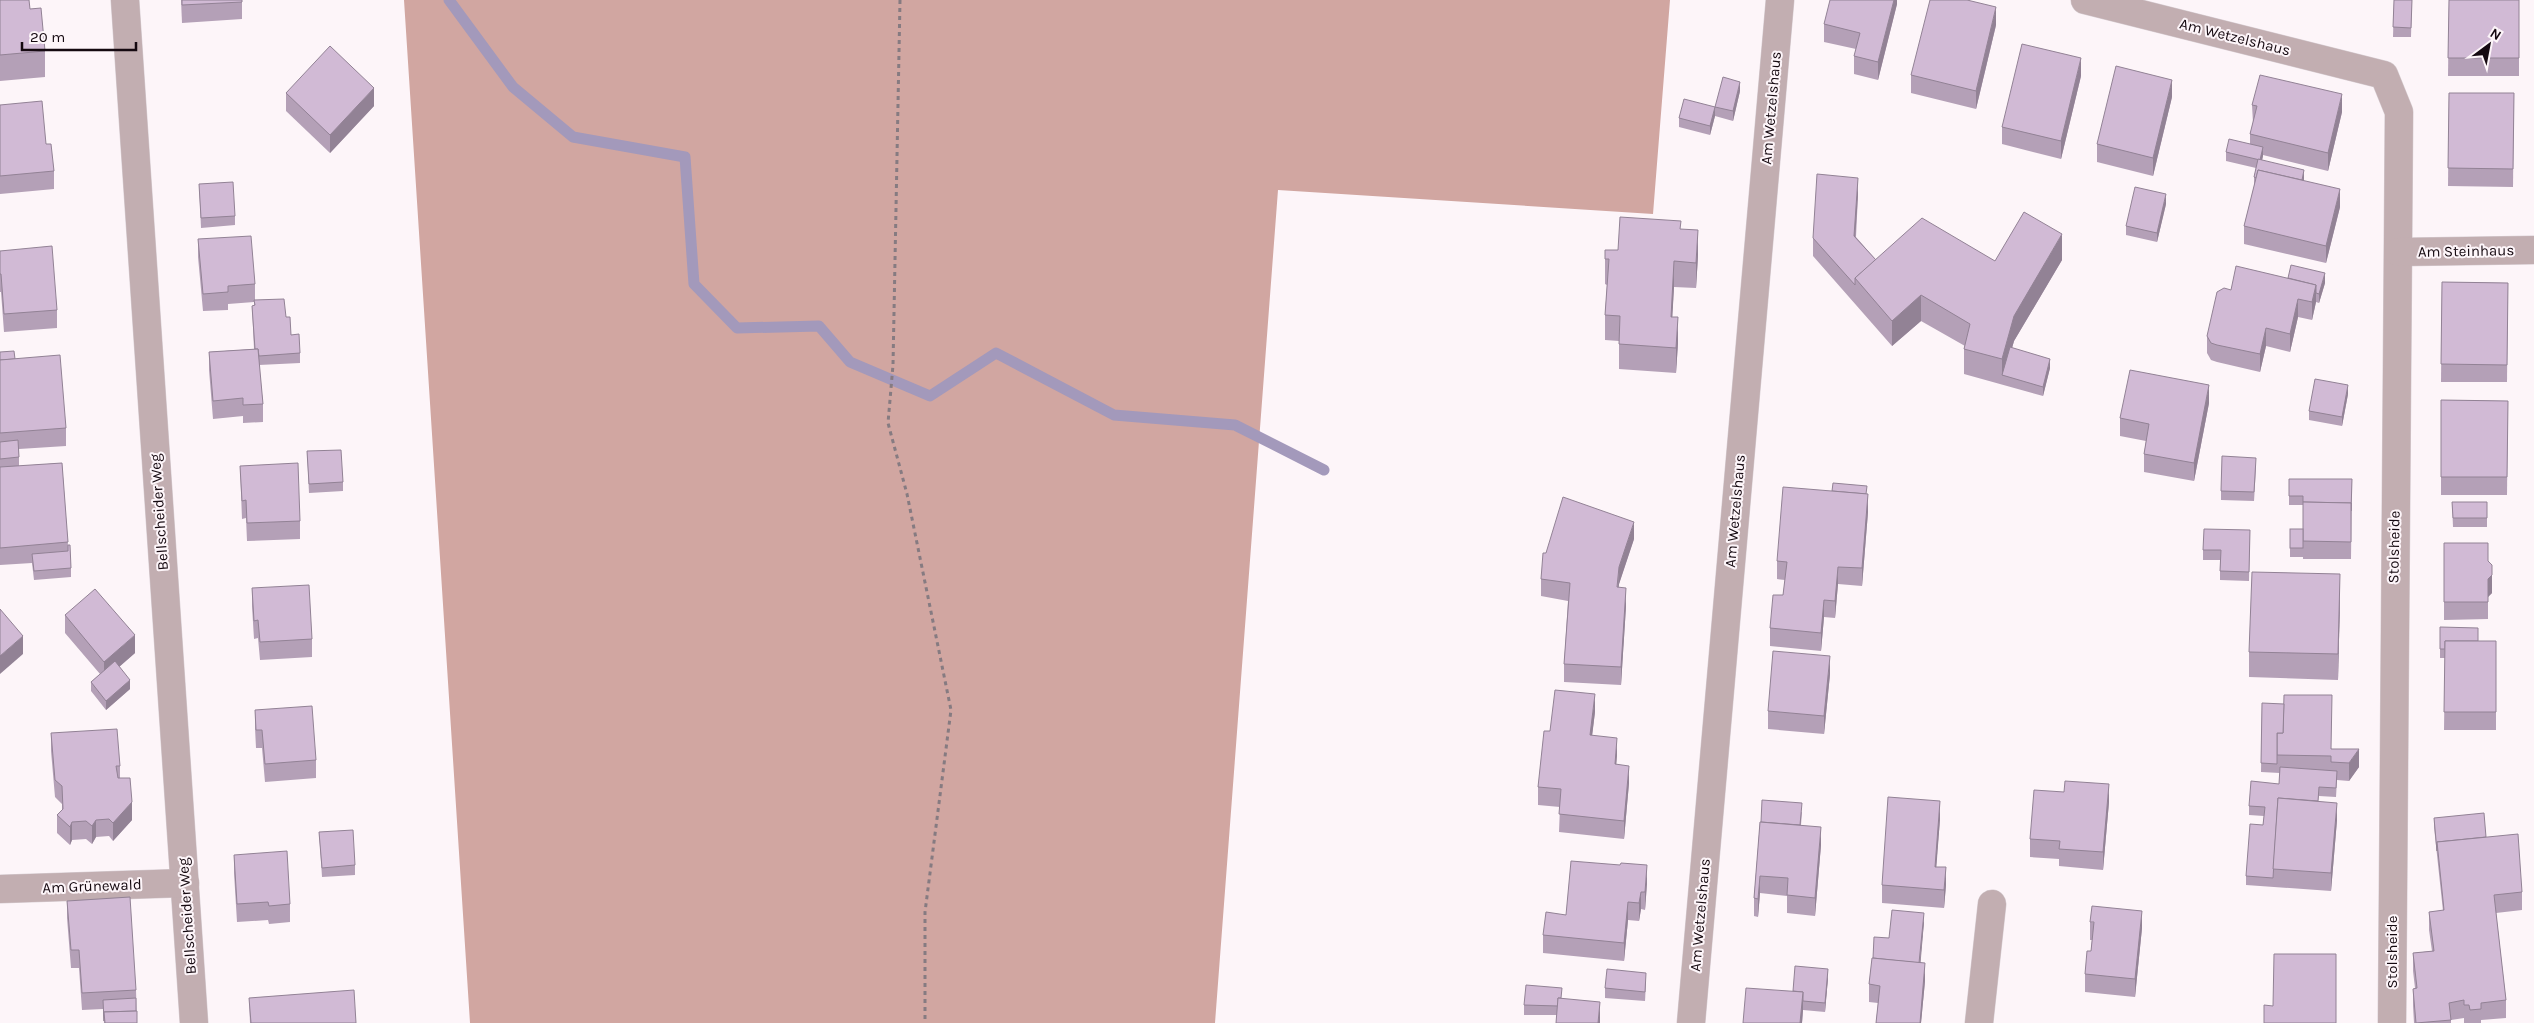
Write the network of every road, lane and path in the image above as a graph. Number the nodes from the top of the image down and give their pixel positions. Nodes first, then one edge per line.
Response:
1 (125, 0) edge
2 (900, 0) edge
3 (1780, 0) edge
4 (2085, 0) edge
5 (2384, 74) joint
6 (2534, 250) edge
7 (2399, 252) junction
8 (185, 883) junction
9 (0, 889) edge
10 (1992, 904) dead end
11 (194, 1023) edge
12 (925, 1023) edge
13 (1691, 1023) edge
14 (1978, 1023) edge
15 (2392, 1023) edge

1 - 8 street, Bellscheider Weg
2 - 12 path
3 - 13 street, Am Wetzelshaus
4 - 5 street, Am Wetzelshaus
5 - 7 street, Stolsheide
6 - 7 street, Am Steinhaus
7 - 15 street, Stolsheide
8 - 9 street, Am Grünewald
8 - 11 street, Bellscheider Weg
10 - 14 street

